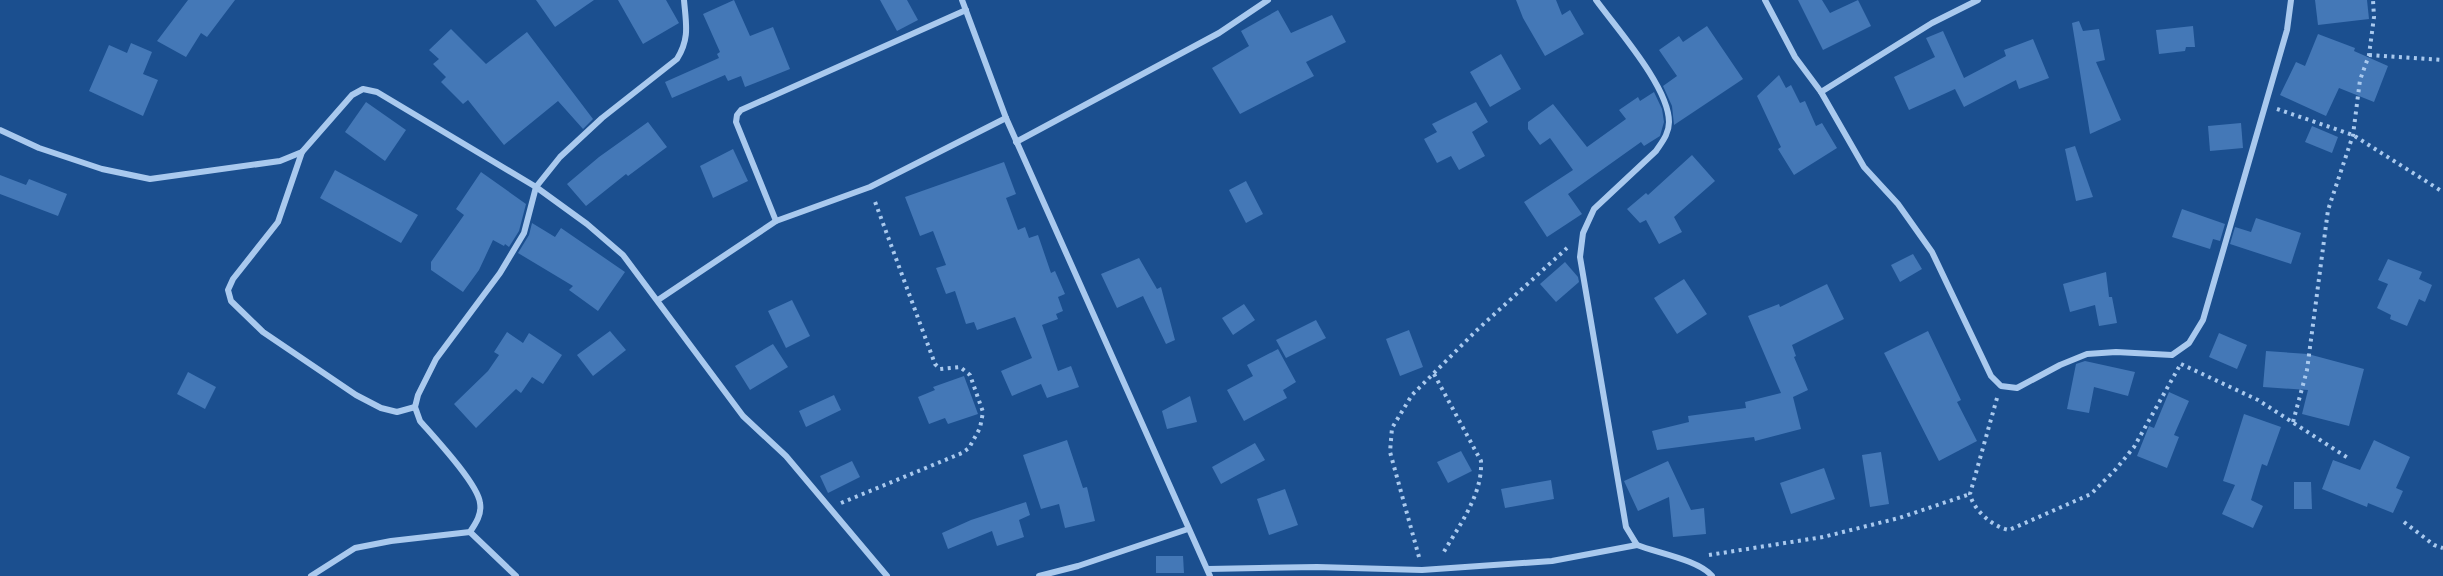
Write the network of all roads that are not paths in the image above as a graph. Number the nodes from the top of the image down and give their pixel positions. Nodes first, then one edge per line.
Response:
1 (684, 0) edge
2 (962, 0) edge
3 (1268, 0) edge
4 (1596, 0) edge
5 (1765, 0) edge
6 (1978, 0) edge
7 (2291, 0) edge
8 (966, 10) junction
9 (1821, 92) junction
10 (1006, 118) junction
11 (0, 130) edge
12 (1016, 142) junction
13 (302, 152) junction
14 (536, 187) junction
15 (776, 221) junction
16 (658, 300) junction
17 (415, 407) junction
18 (1188, 529) junction
19 (470, 532) junction
20 (1637, 545) junction
21 (1209, 573) edge
22 (310, 576) edge
23 (516, 576) edge
24 (887, 576) edge
25 (1039, 576) edge
26 (1712, 576) edge

1 - 14 street
2 - 8 street
3 - 12 street
4 - 20 street
5 - 9 street
6 - 9 street
7 - 9 street
8 - 10 street
8 - 15 street
10 - 12 street
10 - 15 street
11 - 13 street
12 - 18 street
13 - 14 street
13 - 17 street
14 - 16 street
14 - 17 street
15 - 16 street
16 - 24 street
17 - 19 street
18 - 21 street
18 - 25 street
19 - 22 street
19 - 23 street
20 - 21 street
20 - 26 street

